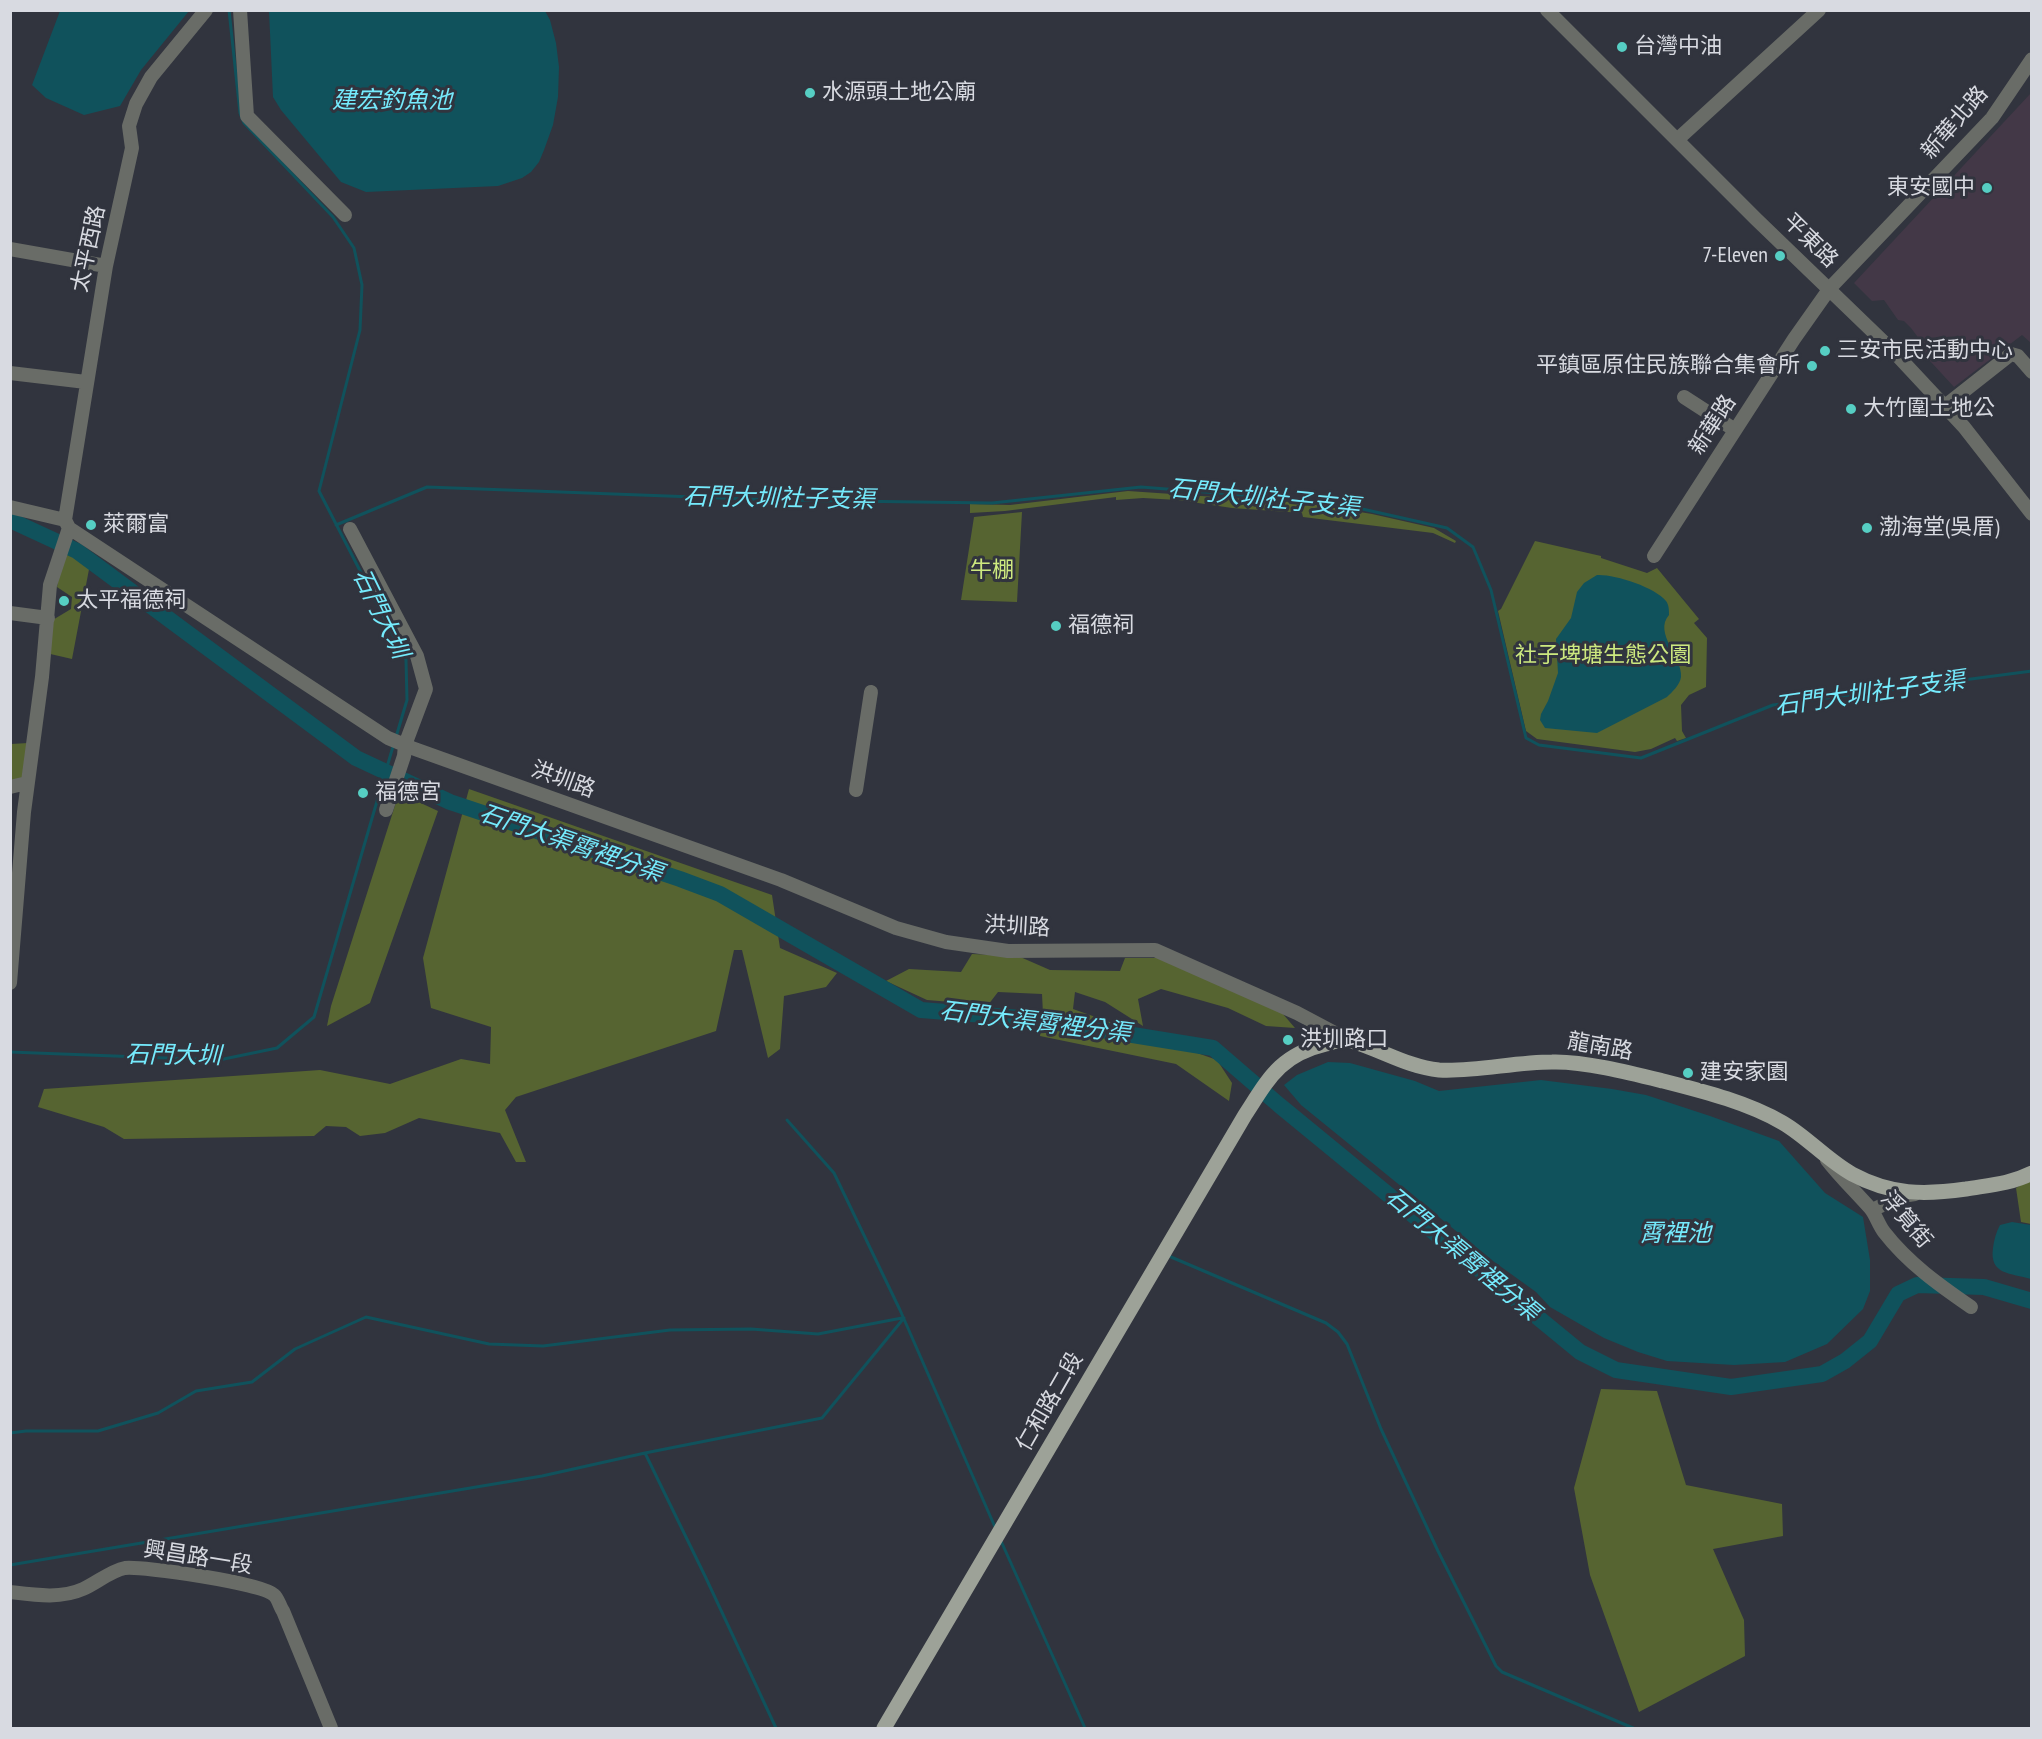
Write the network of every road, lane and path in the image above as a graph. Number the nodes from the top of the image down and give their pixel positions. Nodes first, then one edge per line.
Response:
1 (207, 10) edge
2 (240, 10) edge
3 (1546, 10) edge
4 (1819, 10) edge
5 (2031, 59) edge
6 (1678, 139) junction
7 (345, 215) dead end
8 (10, 249) edge
9 (106, 266) junction
10 (1830, 288) junction
11 (2031, 372) edge
12 (10, 373) edge
13 (86, 382) junction
14 (1684, 397) dead end
15 (1945, 406) junction
16 (1735, 430) junction
17 (10, 507) edge
18 (2031, 514) edge
19 (66, 529) junction
20 (350, 530) dead end
21 (1654, 556) dead end
22 (10, 614) edge
23 (48, 618) junction
24 (871, 692) dead end
25 (399, 745) junction
26 (27, 783) junction
27 (10, 787) edge
28 (856, 790) dead end
29 (386, 810) dead end
30 (1155, 950) joint
31 (10, 983) edge
32 (1346, 1039) junction
33 (1819, 1150) junction
34 (2031, 1173) edge
35 (1920, 1194) junction
36 (1872, 1210) junction
37 (1971, 1307) dead end
38 (10, 1592) edge
39 (331, 1728) edge
40 (884, 1728) edge

1 - 9 street, 太平西路
2 - 7 street
3 - 6 street, 平東路
4 - 6 street
5 - 10 street, 新華北路
6 - 10 street, 平東路
8 - 9 street
9 - 13 street, 太平西路
10 - 15 street, 平東路
10 - 16 street, 新華路
11 - 15 street
12 - 13 street
13 - 19 street, 太平西路
14 - 16 street
15 - 18 street, 平東路
16 - 21 street, 新華路
17 - 19 street, 洪圳路
19 - 23 street, 太平西路
19 - 25 street, 洪圳路
20 - 25 street
22 - 23 street
23 - 26 street, 太平西路
24 - 28 street
25 - 29 street
25 - 30 street, 洪圳路
26 - 27 street
26 - 31 street, 太平西路
30 - 32 street, 龍南路
32 - 33 main road, 龍南路
32 - 40 main road, 仁和路二段
33 - 35 main road, 龍南路
33 - 36 street, 浮筧街
34 - 35 main road, 龍南路
35 - 36 street
36 - 37 street, 浮筧街
38 - 39 street, 興昌路一段

